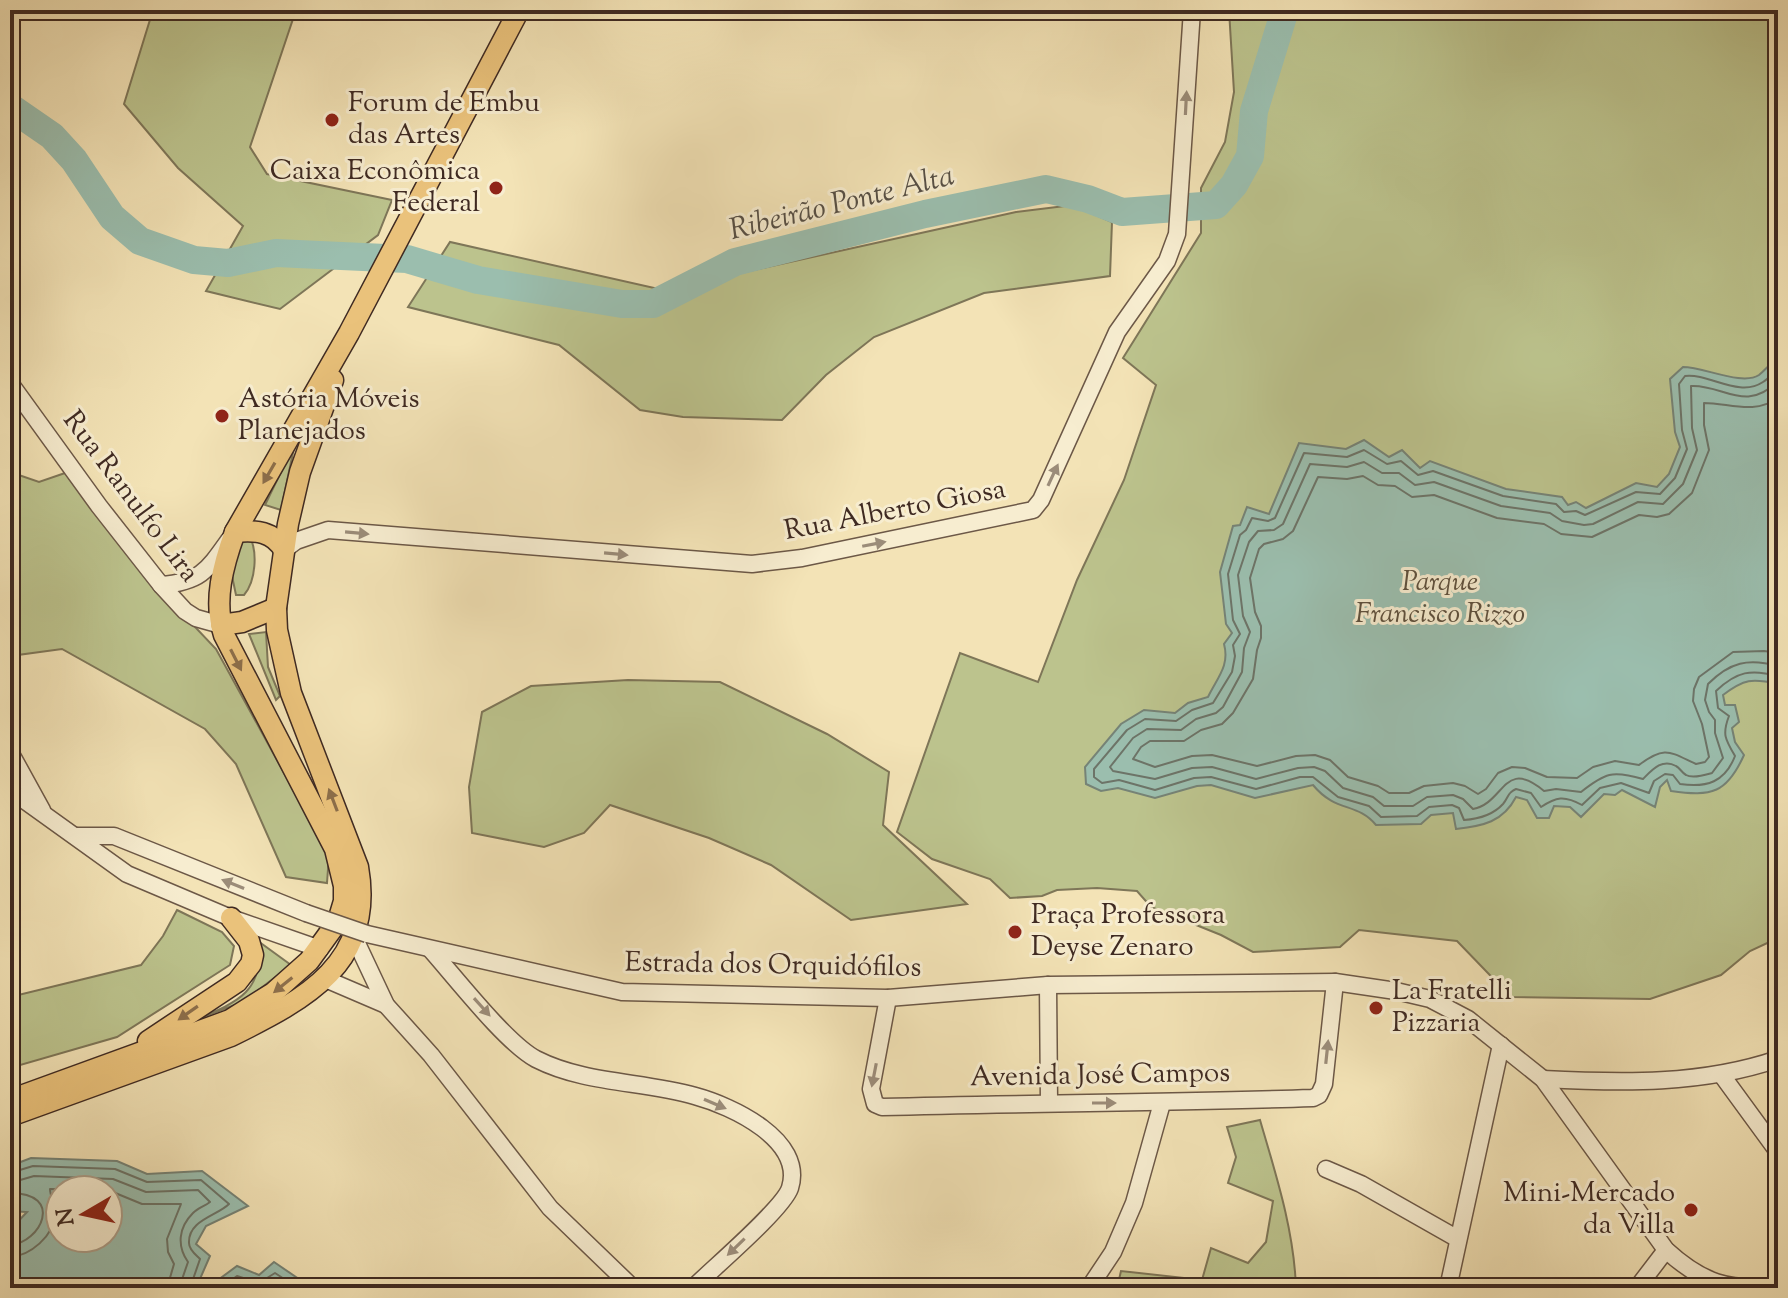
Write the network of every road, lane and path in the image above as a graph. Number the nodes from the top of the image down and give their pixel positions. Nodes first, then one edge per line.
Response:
1 (519, 10) edge
2 (1192, 10) edge
3 (349, 333) junction
4 (10, 383) edge
5 (235, 532) junction
6 (284, 550) junction
7 (161, 585) junction
8 (276, 608) junction
9 (221, 625) junction
10 (11, 754) edge
11 (10, 790) edge
12 (44, 814) junction
13 (75, 836) junction
14 (114, 836) junction
15 (127, 874) junction
16 (231, 918) junction
17 (361, 936) junction
18 (320, 949) junction
19 (430, 949) junction
20 (323, 978) junction
21 (1335, 982) junction
22 (1048, 985) junction
23 (888, 998) junction
24 (386, 1005) junction
25 (1501, 1045) junction
26 (125, 1057) junction
27 (1778, 1059) edge
28 (1721, 1074) junction
29 (1543, 1079) junction
30 (10, 1100) edge
31 (1049, 1102) junction
32 (1162, 1103) junction
33 (10, 1116) edge
34 (1778, 1152) edge
35 (1326, 1169) dead end
36 (1458, 1239) junction
37 (1666, 1250) junction
38 (1778, 1286) edge
39 (633, 1288) edge
40 (693, 1288) edge
41 (1089, 1288) edge
42 (1448, 1288) edge
43 (1637, 1288) edge

1 - 3 main road
6 -> 2 street, Rua Alberto Giosa
3 -> 5 main road
3 - 6 main road
4 - 7 street, Rua Ranulfo Lira
5 - 6 main road
5 - 7 street
5 - 9 main road
6 - 8 main road
7 - 9 street, Rua Ranulfo Lira
8 - 9 main road
17 -> 8 main road
9 -> 18 main road
10 - 12 street
11 - 12 street
12 - 13 street
13 - 14 street
13 - 15 street
14 - 15 street
17 -> 14 street, Estrada dos Orquidófilos, bridge
15 - 16 street
16 - 18 street
16 -> 26 main road
17 - 19 street, Estrada dos Orquidófilos
17 - 20 main road
17 - 24 street
18 -> 26 main road
19 - 23 street, Estrada dos Orquidófilos
19 -> 40 street
20 - 24 street
20 - 33 main road
21 - 22 street, Estrada dos Orquidófilos
21 - 25 street, Estrada dos Orquidófilos
32 -> 21 street, Avenida José Campos
22 - 23 street, Estrada dos Orquidófilos
22 - 31 street
23 -> 31 street, Avenida José Campos
24 - 39 street
25 - 29 street, Estrada dos Orquidófilos
25 - 36 street
26 - 30 main road
27 - 28 street
28 - 29 street
28 - 34 street
29 - 37 street, Estrada dos Orquidófilos
31 -> 32 street, Avenida José Campos
32 - 41 street
35 - 36 street
36 - 42 street
37 - 38 street, Estrada dos Orquidófilos
37 - 43 street

